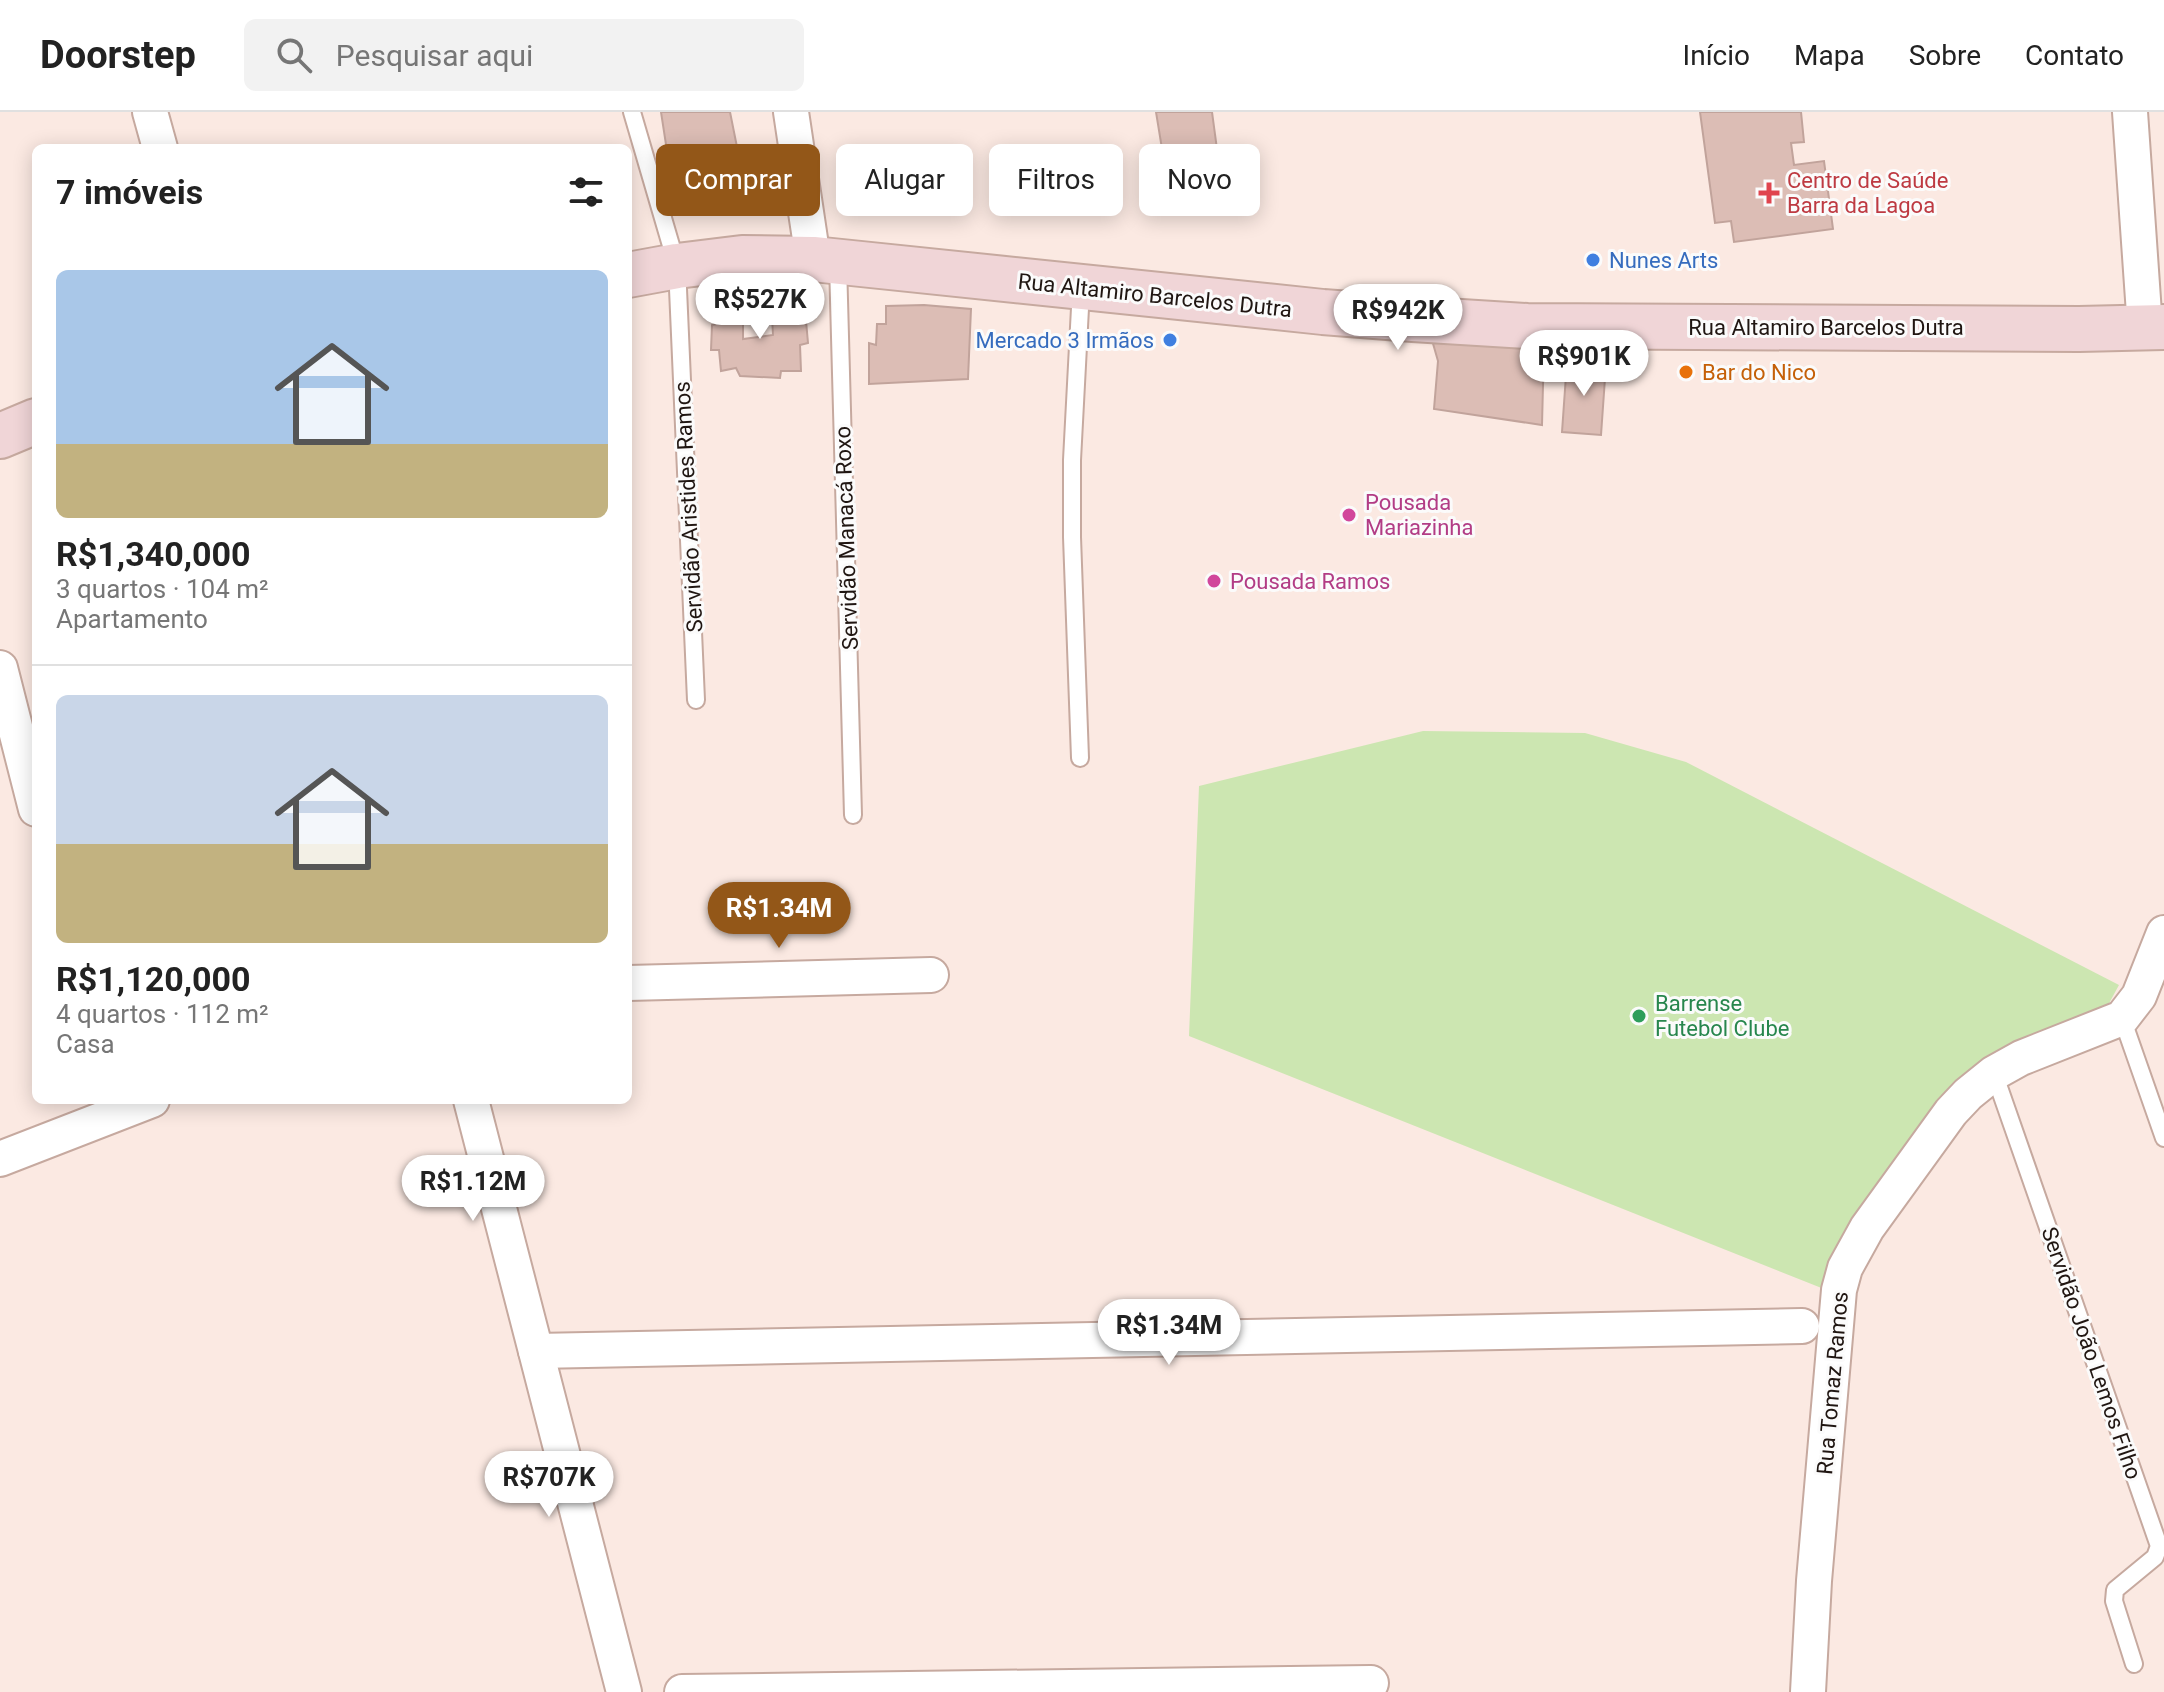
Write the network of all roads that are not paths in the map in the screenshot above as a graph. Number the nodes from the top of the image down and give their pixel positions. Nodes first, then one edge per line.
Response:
1 (150, 112) edge
2 (632, 112) edge
3 (791, 112) edge
4 (2130, 112) edge
5 (159, 144) edge
6 (826, 260) junction
7 (677, 266) junction
8 (632, 274) edge
9 (1081, 287) junction
10 (2154, 327) edge
11 (32, 423) edge
12 (0, 436) edge
13 (0, 668) edge
14 (696, 700) dead end
15 (1080, 758) dead end
16 (32, 793) edge
17 (853, 815) dead end
18 (2164, 933) edge
19 (931, 975) dead end
20 (632, 983) edge
21 (2122, 1018) junction
22 (1994, 1073) junction
23 (472, 1104) edge
24 (112, 1107) edge
25 (2164, 1138) edge
26 (0, 1159) edge
27 (1802, 1326) dead end
28 (536, 1351) junction
29 (2134, 1664) dead end
30 (1371, 1683) dead end
31 (624, 1692) edge
32 (682, 1692) edge
33 (1808, 1692) edge

1 - 5 street
2 - 7 lane, Servidão Aristides Ramos
3 - 6 street
4 - 10 street
6 - 7 main road, Rua Altamiro Barcelos Dutra
6 - 9 main road, Rua Altamiro Barcelos Dutra
6 - 17 lane, Servidão Manacá Roxo
7 - 8 main road, Rua Altamiro Barcelos Dutra
7 - 14 lane, Servidão Aristides Ramos
9 - 10 main road, Rua Altamiro Barcelos Dutra
9 - 15 lane
11 - 12 main road
13 - 16 street
18 - 21 street
19 - 20 street
21 - 22 street, Rua Tomaz Ramos
21 - 25 lane
22 - 29 lane, Servidão João Lemos Filho
22 - 33 street, Rua Tomaz Ramos
23 - 28 street
24 - 26 street
27 - 28 street
28 - 31 street
30 - 32 street

